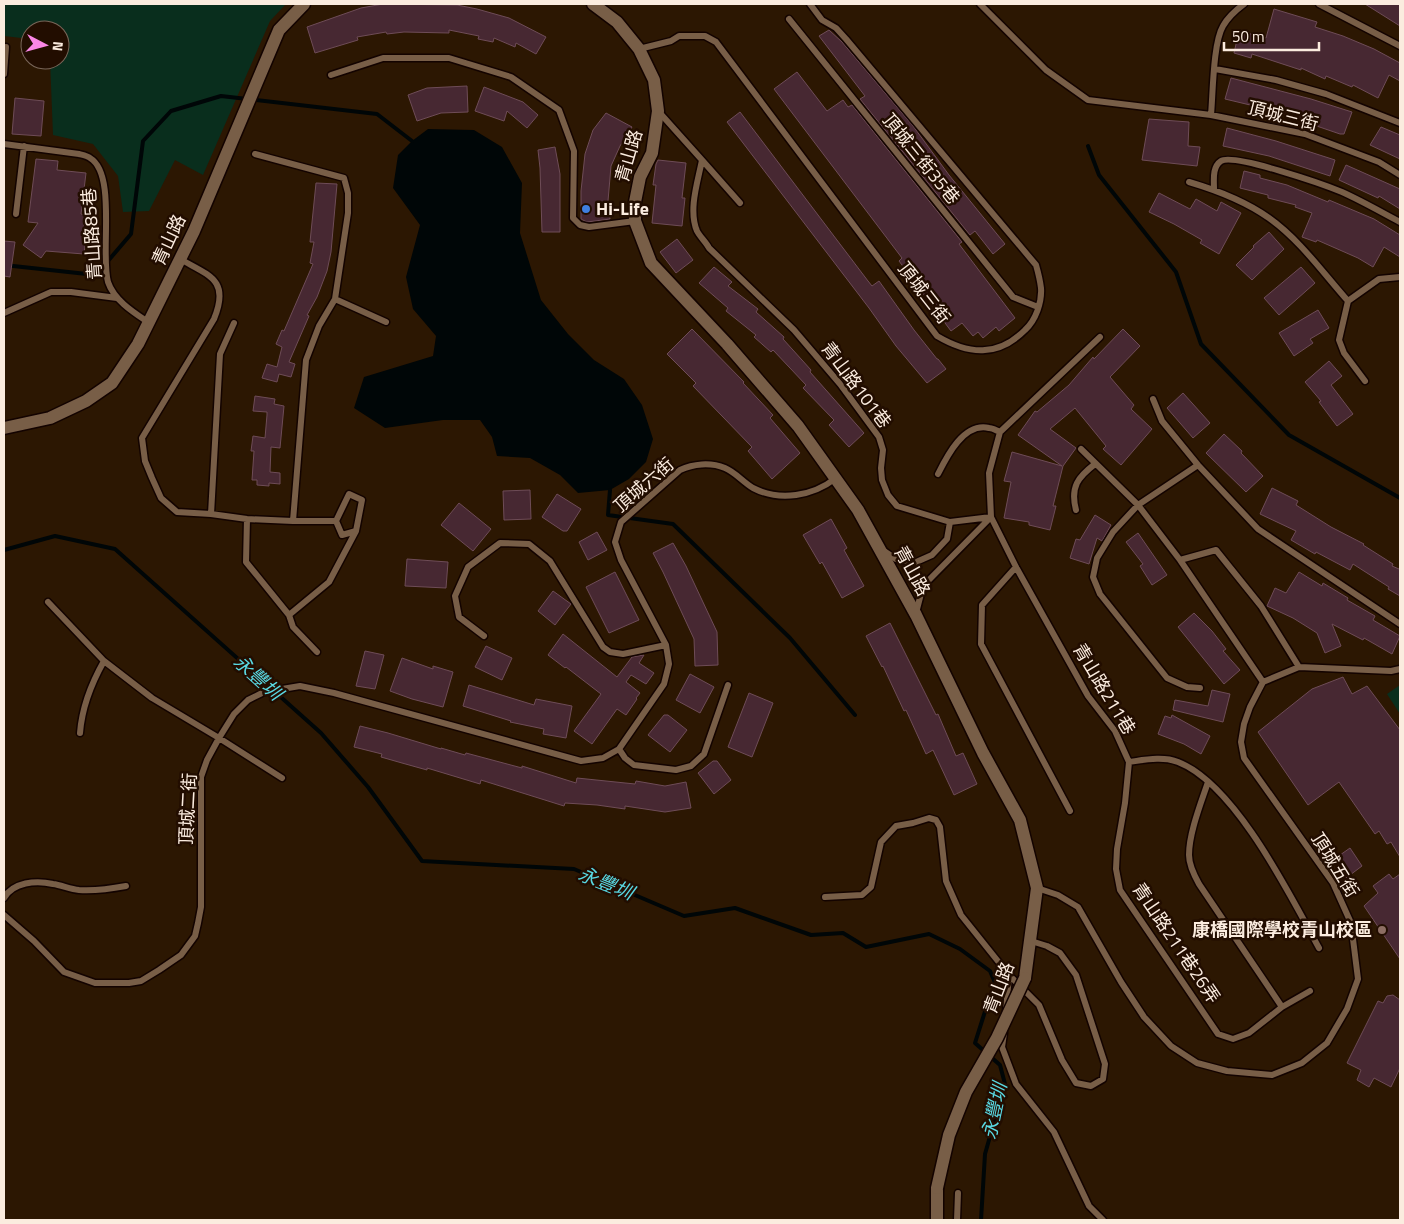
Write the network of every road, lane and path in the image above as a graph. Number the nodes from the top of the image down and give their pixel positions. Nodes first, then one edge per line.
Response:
1 (304, 4) edge
2 (593, 4) edge
3 (810, 4) edge
4 (980, 4) edge
5 (1244, 4) edge
6 (1319, 4) edge
7 (789, 19) dead end
8 (1400, 46) edge
9 (6, 48) dead end
10 (640, 49) junction
11 (1215, 69) junction
12 (4, 74) edge
13 (332, 75) dead end
14 (658, 111) junction
15 (1211, 115) junction
16 (1400, 123) edge
17 (4, 144) edge
18 (24, 146) junction
19 (255, 154) dead end
20 (702, 160) junction
21 (1400, 175) edge
22 (1189, 182) dead end
23 (1214, 189) junction
24 (740, 203) dead end
25 (16, 214) dead end
26 (634, 221) junction
27 (1400, 222) edge
28 (180, 259) junction
29 (1400, 277) edge
30 (117, 298) junction
31 (335, 299) junction
32 (1348, 301) junction
33 (1038, 308) junction
34 (4, 313) edge
35 (148, 322) junction
36 (386, 322) dead end
37 (234, 323) dead end
38 (1100, 337) dead end
39 (1365, 381) dead end
40 (1153, 399) dead end
41 (4, 428) edge
42 (1000, 432) junction
43 (1081, 449) dead end
44 (1096, 464) junction
45 (1198, 465) junction
46 (938, 474) dead end
47 (836, 478) junction
48 (1138, 505) junction
49 (1076, 510) dead end
50 (211, 514) junction
51 (991, 517) junction
52 (247, 519) junction
53 (293, 521) junction
54 (336, 521) junction
55 (950, 522) junction
56 (356, 531) junction
57 (880, 549) junction
58 (1180, 560) junction
59 (1016, 567) junction
60 (48, 602) dead end
61 (289, 615) junction
62 (916, 615) junction
63 (1400, 624) edge
64 (484, 636) dead end
65 (666, 646) junction
66 (317, 652) dead end
67 (104, 661) junction
68 (1299, 667) junction
69 (1400, 669) edge
70 (1264, 682) junction
71 (728, 685) dead end
72 (1200, 688) dead end
73 (80, 733) dead end
74 (219, 738) junction
75 (619, 749) junction
76 (1129, 762) junction
77 (282, 778) dead end
78 (1208, 782) junction
79 (1070, 811) dead end
80 (126, 886) dead end
81 (1037, 888) junction
82 (825, 897) dead end
83 (4, 898) edge
84 (4, 915) edge
85 (1031, 941) junction
86 (1319, 948) dead end
87 (1009, 974) junction
88 (1310, 991) dead end
89 (1282, 1007) junction
90 (958, 1193) dead end
91 (937, 1220) edge
92 (957, 1220) edge
93 (1103, 1220) edge

1 - 28 street, 青山路
2 - 10 street, 青山路
3 - 33 lane, 頂城三街
4 - 15 lane, 頂城三街
5 - 11 lane
6 - 8 lane
7 - 33 lane, 頂城三街35巷
9 - 12 lane
10 - 14 street, 青山路
10 - 33 lane, 頂城三街
11 - 15 lane
11 - 16 lane
13 - 26 lane
14 - 20 lane
14 - 26 street, 青山路
15 - 21 lane, 頂城三街
17 - 18 lane, 青山路85巷
18 - 25 lane
18 - 30 lane, 青山路85巷
19 - 31 lane
20 - 24 lane
20 - 55 lane, 青山路101巷
22 - 23 lane
23 - 27 lane
23 - 32 lane
26 - 47 street, 青山路
28 - 35 street, 青山路
28 - 50 lane
29 - 32 lane
30 - 34 lane
30 - 35 lane, 青山路85巷
31 - 36 lane
31 - 53 lane
32 - 39 lane
35 - 41 street, 青山路
37 - 50 lane
38 - 42 lane
40 - 45 lane
42 - 46 lane
42 - 51 lane
43 - 44 lane
44 - 48 lane
44 - 49 lane
45 - 48 lane
45 - 63 lane
47 - 57 street, 青山路
47 - 65 lane, 頂城六街
48 - 58 lane
48 - 72 lane
50 - 52 lane
51 - 55 lane, 青山路101巷
51 - 59 lane, 青山路211巷
51 - 62 lane
52 - 53 lane
52 - 61 lane
53 - 54 lane
54 - 56 lane
54 - 56 lane
55 - 57 lane
56 - 61 lane
57 - 62 street, 青山路
58 - 68 lane
58 - 70 lane
59 - 76 lane, 青山路211巷
59 - 79 lane
60 - 67 lane
61 - 66 lane
62 - 81 street, 青山路
64 - 65 lane
65 - 75 lane, 頂城六街
67 - 73 lane
67 - 74 lane
68 - 69 lane
68 - 70 lane
70 - 81 lane, 頂城五街
71 - 75 lane
74 - 75 lane, 頂城二街
74 - 77 lane
74 - 84 lane, 頂城二街
76 - 78 lane, 青山路211巷
76 - 89 lane, 青山路211巷26弄
78 - 86 lane, 青山路211巷
78 - 89 lane
80 - 83 lane
81 - 85 street, 青山路
82 - 87 lane
85 - 87 lane
85 - 91 street, 青山路, bridge
87 - 93 lane
88 - 89 lane, 青山路211巷26弄
90 - 92 lane

